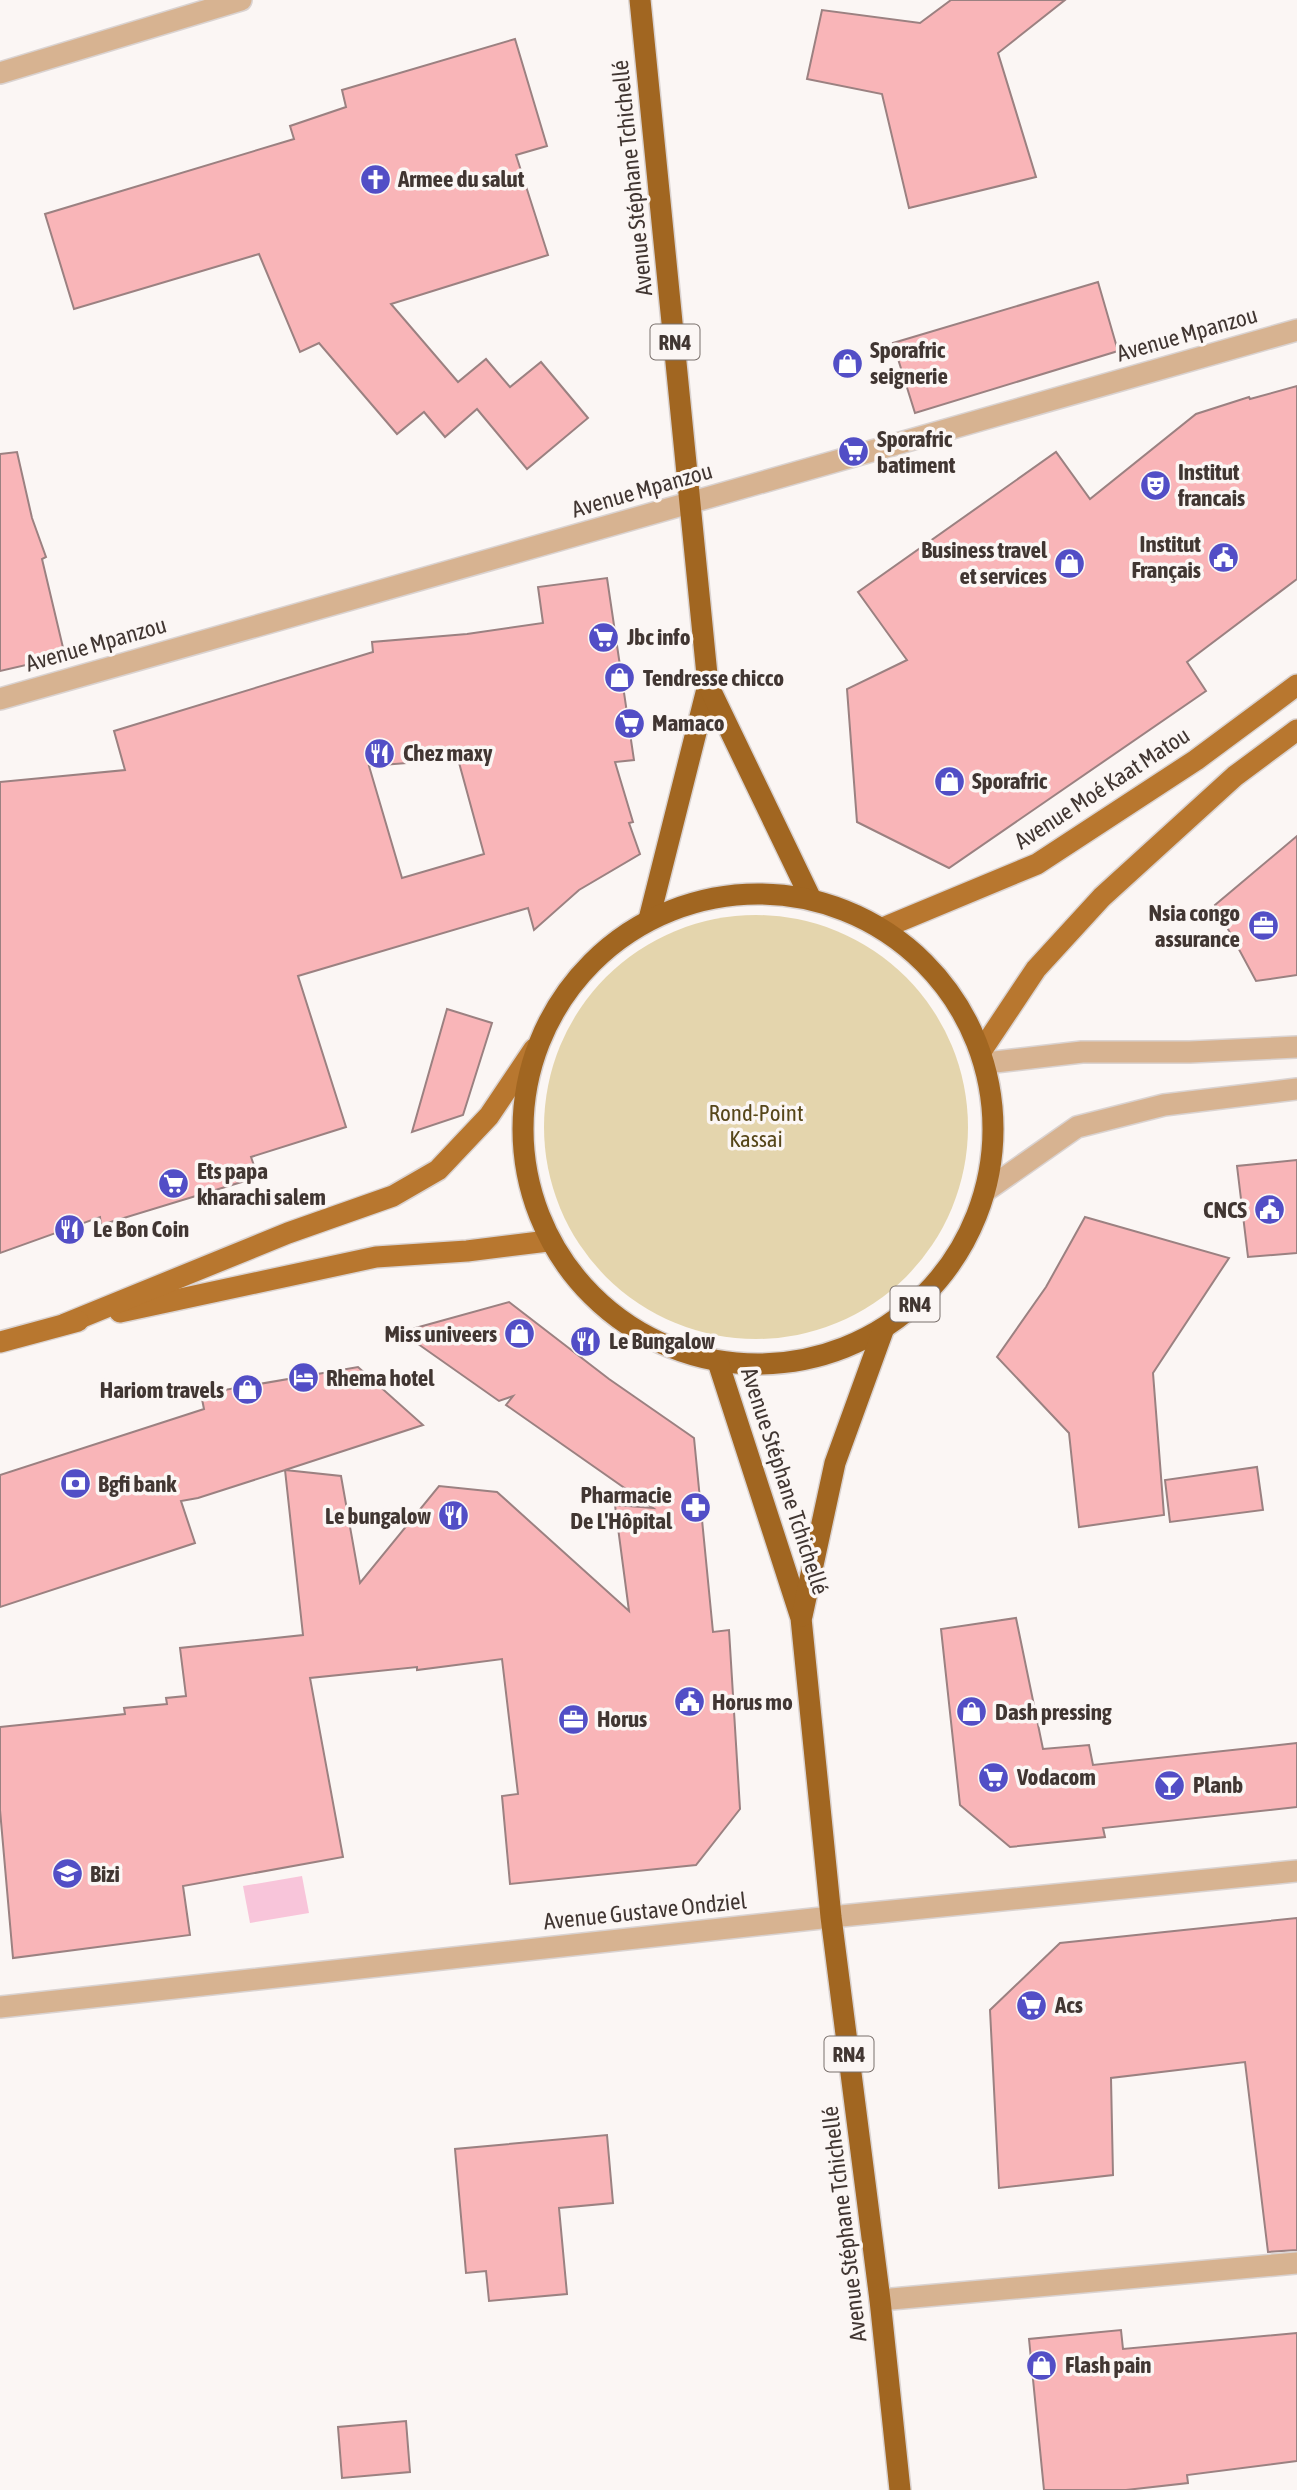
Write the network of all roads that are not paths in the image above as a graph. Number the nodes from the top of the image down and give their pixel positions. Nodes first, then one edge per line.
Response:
1 (241, 0) edge
2 (640, 0) edge
3 (0, 73) edge
4 (1297, 330) edge
5 (691, 503) junction
6 (708, 684) junction
7 (1297, 685) edge
8 (0, 699) edge
9 (1297, 730) edge
10 (811, 899) junction
11 (649, 919) junction
12 (883, 928) junction
13 (1297, 1047) edge
14 (534, 1049) junction
15 (984, 1057) junction
16 (1297, 1089) edge
17 (987, 1190) junction
18 (548, 1241) junction
19 (65, 1324) junction
20 (884, 1328) junction
21 (0, 1342) edge
22 (718, 1362) junction
23 (801, 1618) junction
24 (1297, 1871) edge
25 (831, 1917) junction
26 (0, 2007) edge
27 (1297, 2263) edge
28 (880, 2300) junction
29 (900, 2490) edge

1 - 3 street
2 - 5 highway, Avenue Stéphane Tchichellé / RN4
4 - 5 street, Avenue Mpanzou
5 - 6 highway, Avenue Stéphane Tchichellé / RN4
5 - 8 street, Avenue Mpanzou
6 - 10 highway, Avenue Stéphane Tchichellé / RN4
6 - 11 highway, Avenue Stéphane Tchichellé / RN4
7 - 12 main road, Avenue Moé Kaat Matou
9 - 15 main road
10 - 11 highway, RN4
10 - 12 highway, RN4
11 - 14 highway, RN4
12 - 15 highway, RN4
13 - 15 street
14 - 18 highway, RN4
14 - 19 main road
15 - 17 highway, RN4
16 - 17 street
17 - 20 highway, RN4
18 - 19 main road
18 - 22 highway, RN4
19 - 21 main road
20 - 22 highway, RN4
20 - 23 highway, Avenue Stéphane Tchichellé / RN4
22 - 23 highway, Avenue Stéphane Tchichellé / RN4
23 - 25 highway, Avenue Stéphane Tchichellé / RN4
24 - 25 street, Avenue Gustave Ondziel
25 - 26 street, Avenue Gustave Ondziel
25 - 28 highway, Avenue Stéphane Tchichellé / RN4
27 - 28 street
28 - 29 highway, Avenue Stéphane Tchichellé / RN4

